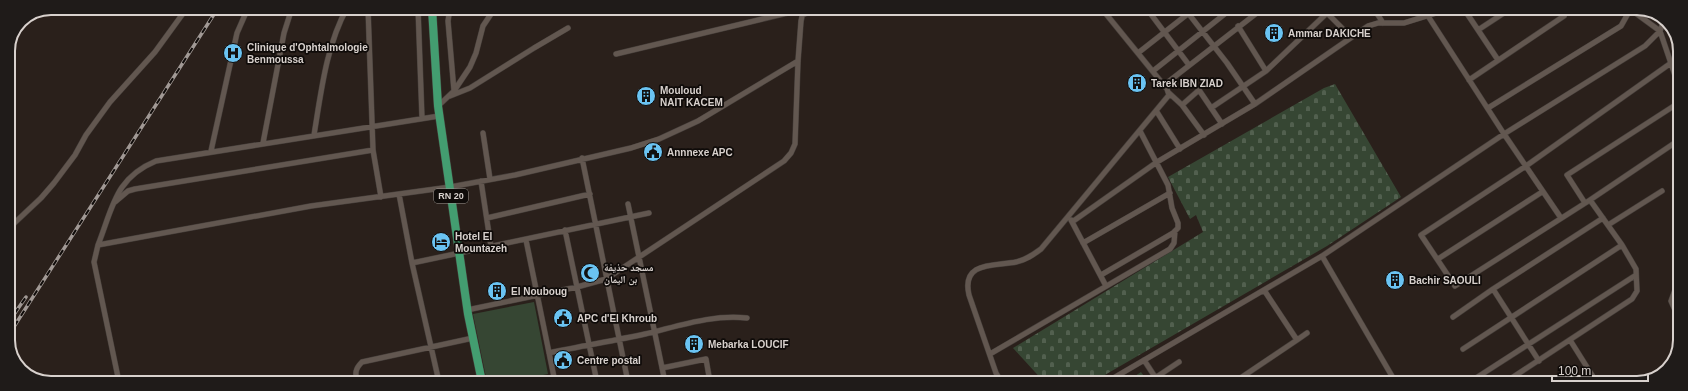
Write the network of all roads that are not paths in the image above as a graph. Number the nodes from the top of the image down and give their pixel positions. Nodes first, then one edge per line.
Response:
1 (182, 15) edge
2 (245, 15) edge
3 (290, 15) edge
4 (342, 15) edge
5 (368, 15) edge
6 (418, 15) edge
7 (432, 15) edge
8 (448, 15) edge
9 (491, 15) edge
10 (786, 15) edge
11 (803, 15) edge
12 (1107, 15) edge
13 (1152, 15) edge
14 (1185, 15) edge
15 (1190, 15) edge
16 (1223, 15) edge
17 (1254, 15) edge
18 (1321, 15) edge
19 (1329, 15) edge
20 (1378, 15) edge
21 (1430, 15) edge
22 (1468, 15) edge
23 (1501, 15) edge
24 (1627, 15) edge
25 (1638, 15) edge
26 (1427, 16) junction
27 (1564, 16) dead end
28 (1383, 23) junction
29 (1662, 25) edge
30 (1238, 26) junction
31 (568, 28) dead end
32 (1478, 30) junction
33 (1165, 31) junction
34 (1202, 31) junction
35 (1660, 31) junction
36 (1351, 37) junction
37 (1214, 45) junction
38 (1178, 52) junction
39 (1138, 53) junction
40 (616, 54) dead end
41 (1498, 60) junction
42 (798, 61) junction
43 (1671, 63) junction
44 (1189, 65) junction
45 (1673, 69) edge
46 (1152, 71) junction
47 (1266, 71) junction
48 (1469, 80) junction
49 (1164, 85) junction
50 (1243, 87) junction
51 (454, 91) junction
52 (1169, 93) junction
53 (450, 96) junction
54 (1255, 104) junction
55 (1182, 105) junction
56 (438, 106) junction
57 (1673, 107) edge
58 (1211, 108) junction
59 (1488, 108) junction
60 (1157, 112) junction
61 (439, 116) junction
62 (422, 118) junction
63 (1222, 124) junction
64 (372, 126) junction
65 (1140, 132) junction
66 (483, 133) dead end
67 (1504, 134) junction
68 (314, 135) junction
69 (1204, 135) junction
70 (263, 143) junction
71 (1673, 145) edge
72 (1180, 149) junction
73 (373, 150) junction
74 (211, 151) junction
75 (582, 158) junction
76 (1157, 162) junction
77 (1526, 166) junction
78 (490, 179) junction
79 (481, 181) junction
80 (450, 187) junction
81 (1662, 191) dead end
82 (1542, 192) junction
83 (1170, 193) junction
84 (399, 194) junction
85 (590, 194) junction
86 (381, 197) junction
87 (1587, 201) junction
88 (114, 203) junction
89 (628, 204) dead end
90 (649, 213) dead end
91 (630, 216) junction
92 (1069, 216) junction
93 (487, 218) junction
94 (1561, 218) junction
95 (1603, 218) junction
96 (15, 222) edge
97 (1072, 222) junction
98 (596, 224) junction
99 (1608, 225) junction
100 (565, 230) junction
101 (1175, 231) junction
102 (526, 240) junction
103 (1084, 243) junction
104 (98, 245) junction
105 (1622, 245) junction
106 (491, 247) junction
107 (460, 254) junction
108 (1322, 256) junction
109 (639, 258) junction
110 (1438, 259) junction
111 (412, 263) junction
112 (1636, 274) junction
113 (1100, 275) junction
114 (606, 279) junction
115 (1106, 286) junction
116 (577, 287) junction
117 (1493, 289) junction
118 (1264, 290) junction
119 (537, 295) junction
120 (1673, 296) edge
121 (1673, 309) edge
122 (467, 310) junction
123 (1453, 317) dead end
124 (1511, 317) junction
125 (747, 318) dead end
126 (655, 331) junction
127 (1307, 333) dead end
128 (473, 338) junction
129 (620, 339) junction
130 (1297, 340) junction
131 (1570, 340) junction
132 (589, 344) junction
133 (1528, 344) junction
134 (432, 346) junction
135 (1463, 349) dead end
136 (549, 353) junction
137 (990, 354) junction
138 (1144, 360) junction
139 (1538, 361) junction
140 (1179, 362) dead end
141 (662, 368) junction
142 (1592, 375) edge
143 (118, 376) edge
144 (356, 376) edge
145 (438, 376) edge
146 (481, 376) edge
147 (554, 376) edge
148 (596, 376) edge
149 (627, 376) edge
150 (664, 376) edge
151 (709, 376) edge
152 (999, 376) edge
153 (1117, 376) edge
154 (1155, 376) edge
155 (1159, 376) edge
156 (1242, 376) edge
157 (1392, 376) edge
158 (1479, 376) edge
159 (1515, 376) edge

1 - 96 street
2 - 74 street
3 - 70 street
4 - 68 street
5 - 64 street
6 - 62 street
7 - 56 main road, RN 20
8 - 51 street
9 - 51 street
10 - 40 street
11 - 42 street
12 - 39 street
13 - 33 street
14 - 33 street
15 - 34 street
16 - 34 street
17 - 30 street
18 - 47 street
19 - 36 street
20 - 28 street
21 - 26 street
22 - 32 street
23 - 32 street
24 - 59 street
25 - 35 street
26 - 28 street
26 - 48 street
27 - 41 street
28 - 36 street
29 - 35 street
30 - 37 street
30 - 47 street
31 - 53 street
32 - 41 street
33 - 38 street
33 - 39 street
34 - 37 street
34 - 38 street
35 - 43 street
35 - 67 street
36 - 54 street
37 - 44 street
37 - 50 street
38 - 44 street
38 - 46 street
39 - 46 street
41 - 48 street
42 - 75 street
42 - 109 street
43 - 45 street
43 - 77 street
44 - 49 street
46 - 49 street
47 - 50 street
48 - 59 street
49 - 52 street
50 - 54 street
50 - 58 street
51 - 53 street
52 - 55 street
52 - 60 street
53 - 56 street
54 - 63 street
55 - 58 street
55 - 69 street
56 - 61 main road, RN 20
57 - 87 street
58 - 63 street
59 - 67 street
60 - 65 street
60 - 72 street
61 - 62 street
61 - 80 main road, RN 20
62 - 64 street
63 - 69 street
64 - 68 street
64 - 73 street
65 - 76 street
65 - 92 street
66 - 78 street
67 - 77 street
67 - 108 street
68 - 70 street
69 - 72 street
70 - 74 street
71 - 87 street
72 - 76 street
73 - 86 street
73 - 88 street
74 - 88 street
75 - 78 street
75 - 85 street
76 - 83 street
76 - 97 street
77 - 82 street
77 - 110 street
78 - 79 street
79 - 80 street
79 - 93 street
80 - 84 street
80 - 107 main road, RN 20
81 - 99 street
82 - 94 street
82 - 110 street
83 - 101 street
83 - 103 street
84 - 86 street
84 - 111 street
85 - 93 street
85 - 98 street
86 - 104 street
87 - 94 street
87 - 95 street
88 - 104 street
89 - 91 street
90 - 91 street
91 - 98 street
91 - 109 street
92 - 97 street
92 - 137 street
93 - 106 street
94 - 110 street
95 - 99 street
95 - 117 street
97 - 103 street
98 - 100 street
98 - 114 street
99 - 105 street
100 - 102 street
100 - 116 street
101 - 113 street
101 - 115 street
102 - 106 street
102 - 119 street
103 - 113 street
104 - 143 street
105 - 112 street
105 - 124 street
106 - 107 street
107 - 111 street
107 - 122 main road, RN 20
108 - 118 street
108 - 157 street
109 - 114 street
109 - 126 street
111 - 134 street
112 - 131 street
112 - 133 street
113 - 115 street
114 - 116 street
114 - 129 street
115 - 137 street
116 - 119 street
116 - 132 street
117 - 123 street
117 - 124 street
118 - 130 street
118 - 138 street
119 - 122 street
119 - 136 street
120 - 121 street
122 - 128 main road, RN 20
124 - 133 street
124 - 135 street
125 - 126 street
126 - 129 street
126 - 141 street
127 - 130 street
128 - 134 street
128 - 146 main road, RN 20
129 - 132 street
129 - 149 street
130 - 156 street
131 - 139 street
131 - 142 street
132 - 136 street
132 - 148 street
133 - 139 street
133 - 158 street
134 - 144 street
134 - 145 street
136 - 147 street
137 - 152 street
138 - 153 street
138 - 154 street
139 - 159 street
140 - 155 street
141 - 150 street
141 - 151 street

